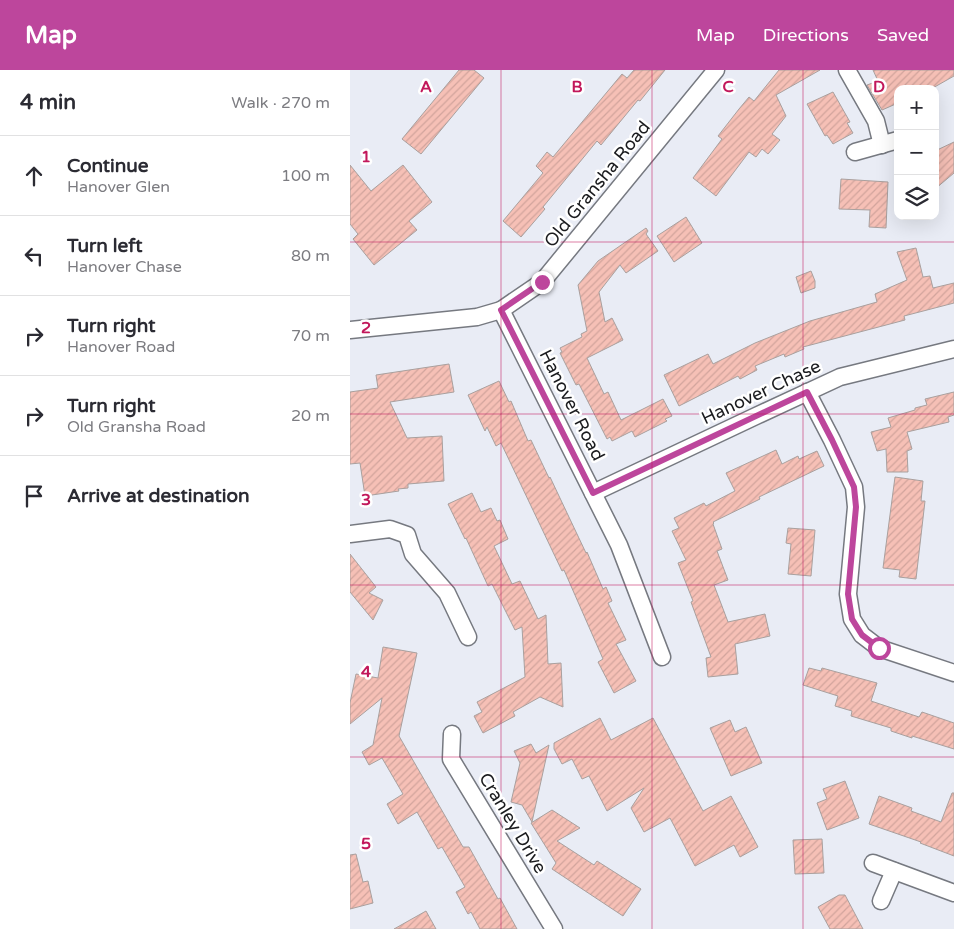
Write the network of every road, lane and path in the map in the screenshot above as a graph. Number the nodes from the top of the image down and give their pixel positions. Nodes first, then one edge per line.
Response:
1 (716, 70) edge
2 (847, 70) edge
3 (890, 142) edge
4 (856, 152) dead end
5 (501, 310) junction
6 (350, 330) edge
7 (954, 349) edge
8 (807, 392) junction
9 (593, 493) junction
10 (350, 534) edge
11 (468, 637) dead end
12 (662, 658) dead end
13 (954, 673) edge
14 (452, 734) dead end
15 (873, 863) dead end
16 (894, 871) junction
17 (954, 893) edge
18 (881, 901) dead end
19 (554, 929) edge

1 - 5 street, Old Gransha Road
2 - 3 street
3 - 4 street
5 - 6 street, Old Gransha Road
5 - 9 street, Hanover Road
7 - 8 street, Hanover Chase
8 - 9 street, Hanover Chase
8 - 13 street
9 - 12 street, Hanover Road
10 - 11 street
14 - 19 street, Cranley Drive
15 - 16 street
16 - 17 street
16 - 18 street

